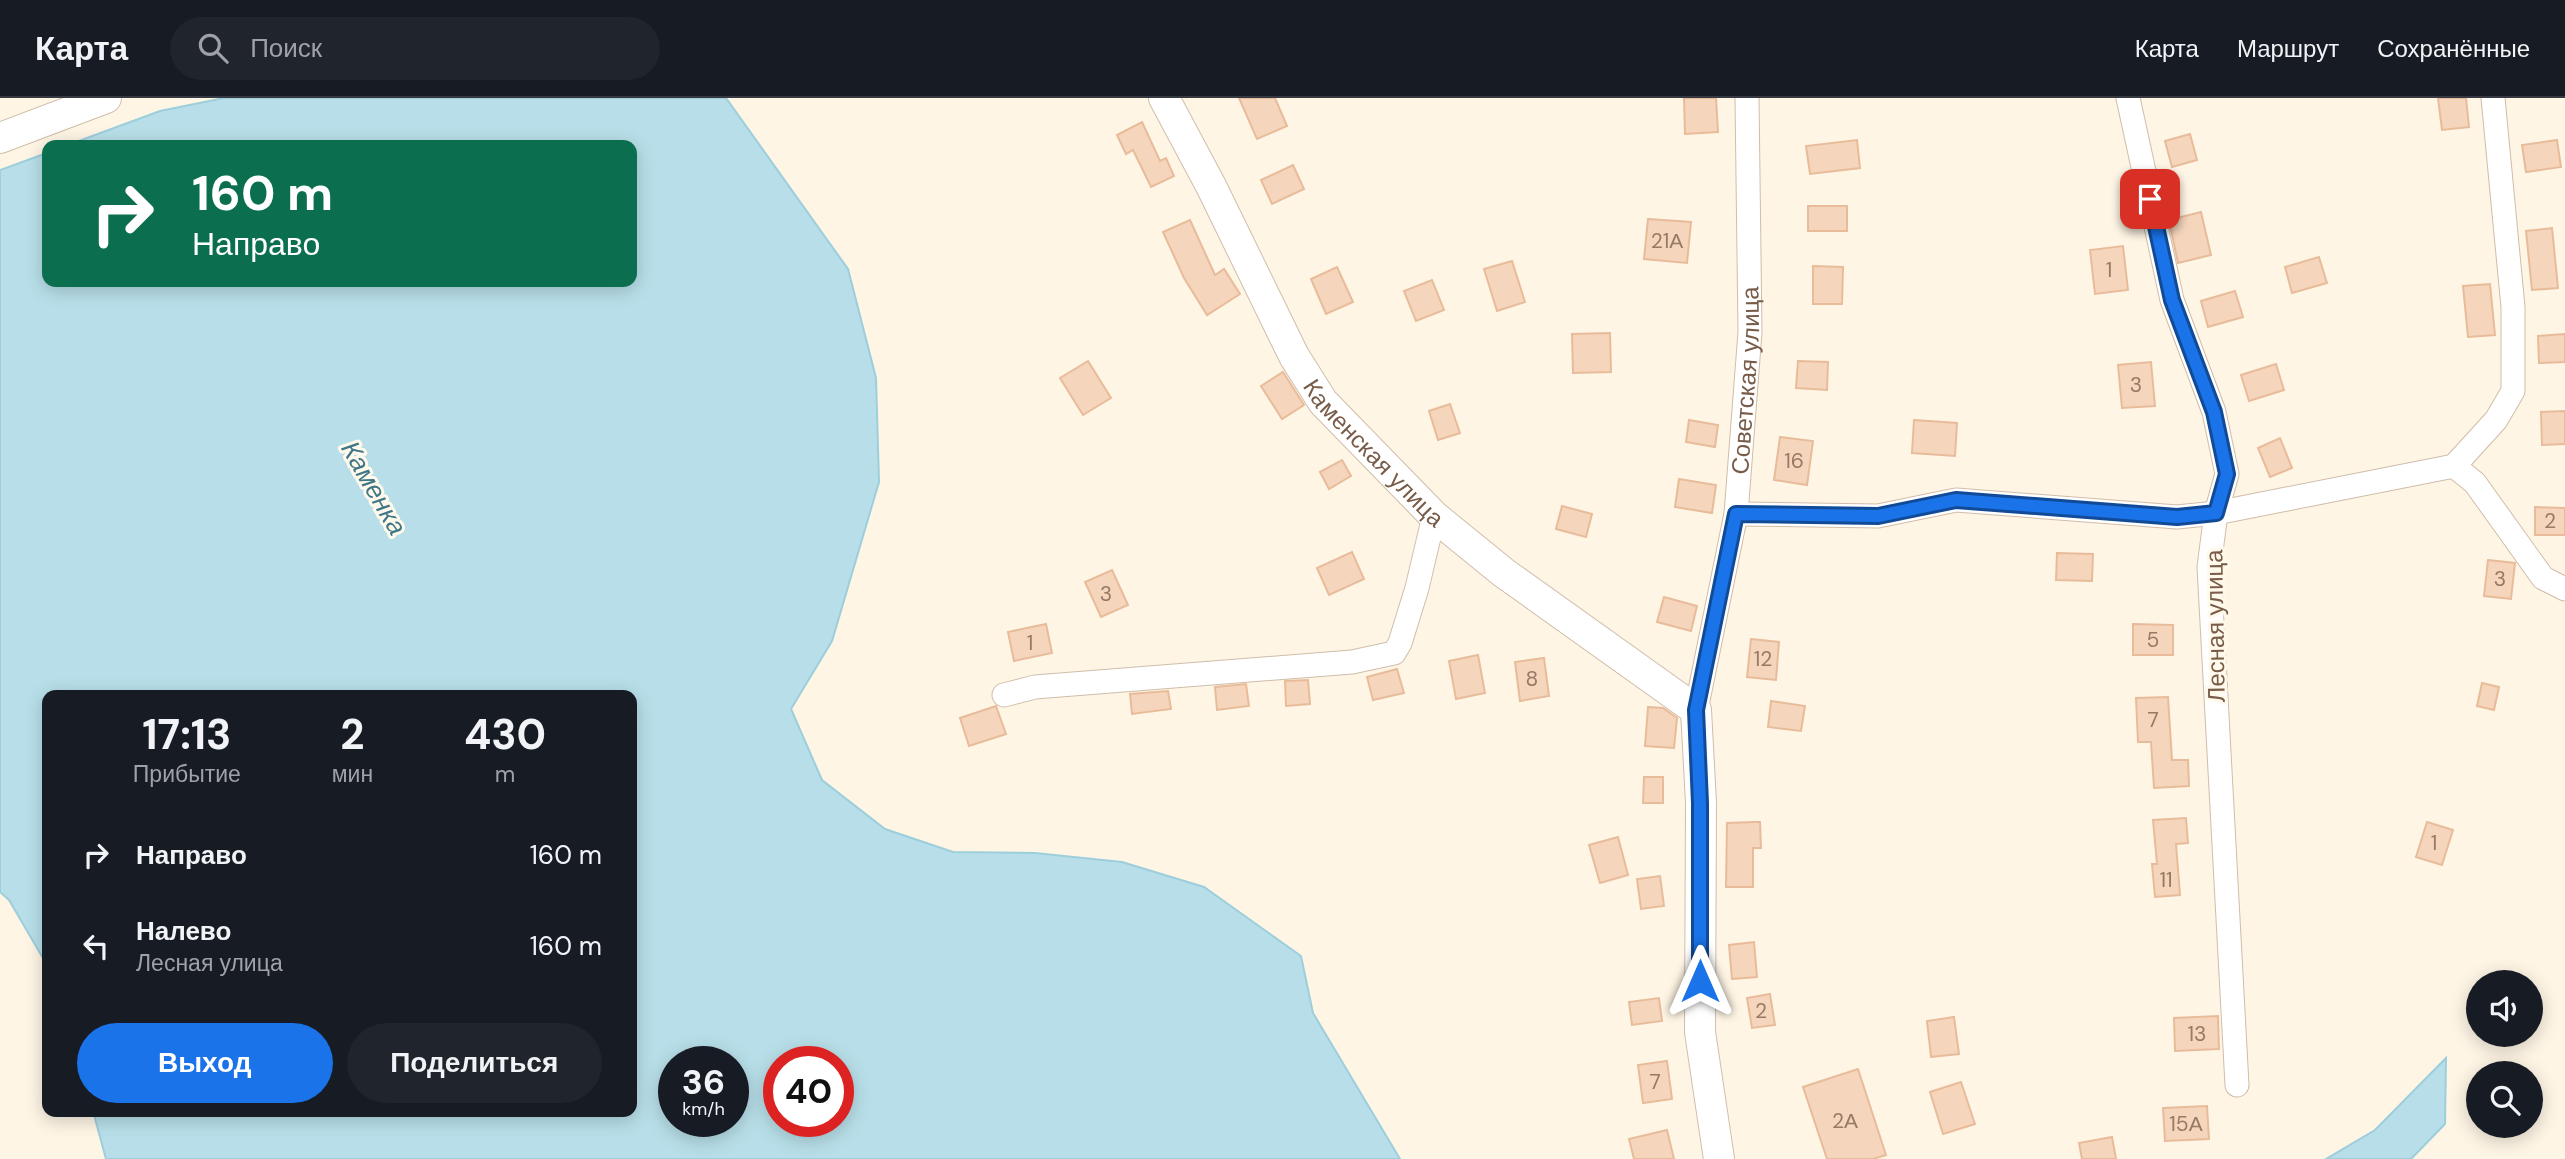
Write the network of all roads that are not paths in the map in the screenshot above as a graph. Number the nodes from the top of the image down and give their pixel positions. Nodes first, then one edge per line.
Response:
1 (106, 98) edge
2 (1164, 98) edge
3 (1747, 98) edge
4 (2129, 98) edge
5 (2493, 98) edge
6 (0, 138) edge
7 (2454, 466) junction
8 (2216, 513) junction
9 (1736, 514) junction
10 (1434, 516) junction
11 (2565, 590) edge
12 (1004, 695) dead end
13 (1696, 710) junction
14 (2236, 1085) dead end
15 (1719, 1159) edge

1 - 6 street
2 - 10 street, Каменская улица
3 - 9 street, Советская улица
4 - 8 street, Лесная улица
5 - 7 street
7 - 8 street
7 - 11 street
8 - 9 street
8 - 14 street, Лесная улица
9 - 13 street, Советская улица
10 - 12 street
10 - 13 street, Каменская улица
13 - 15 street, Советская улица

